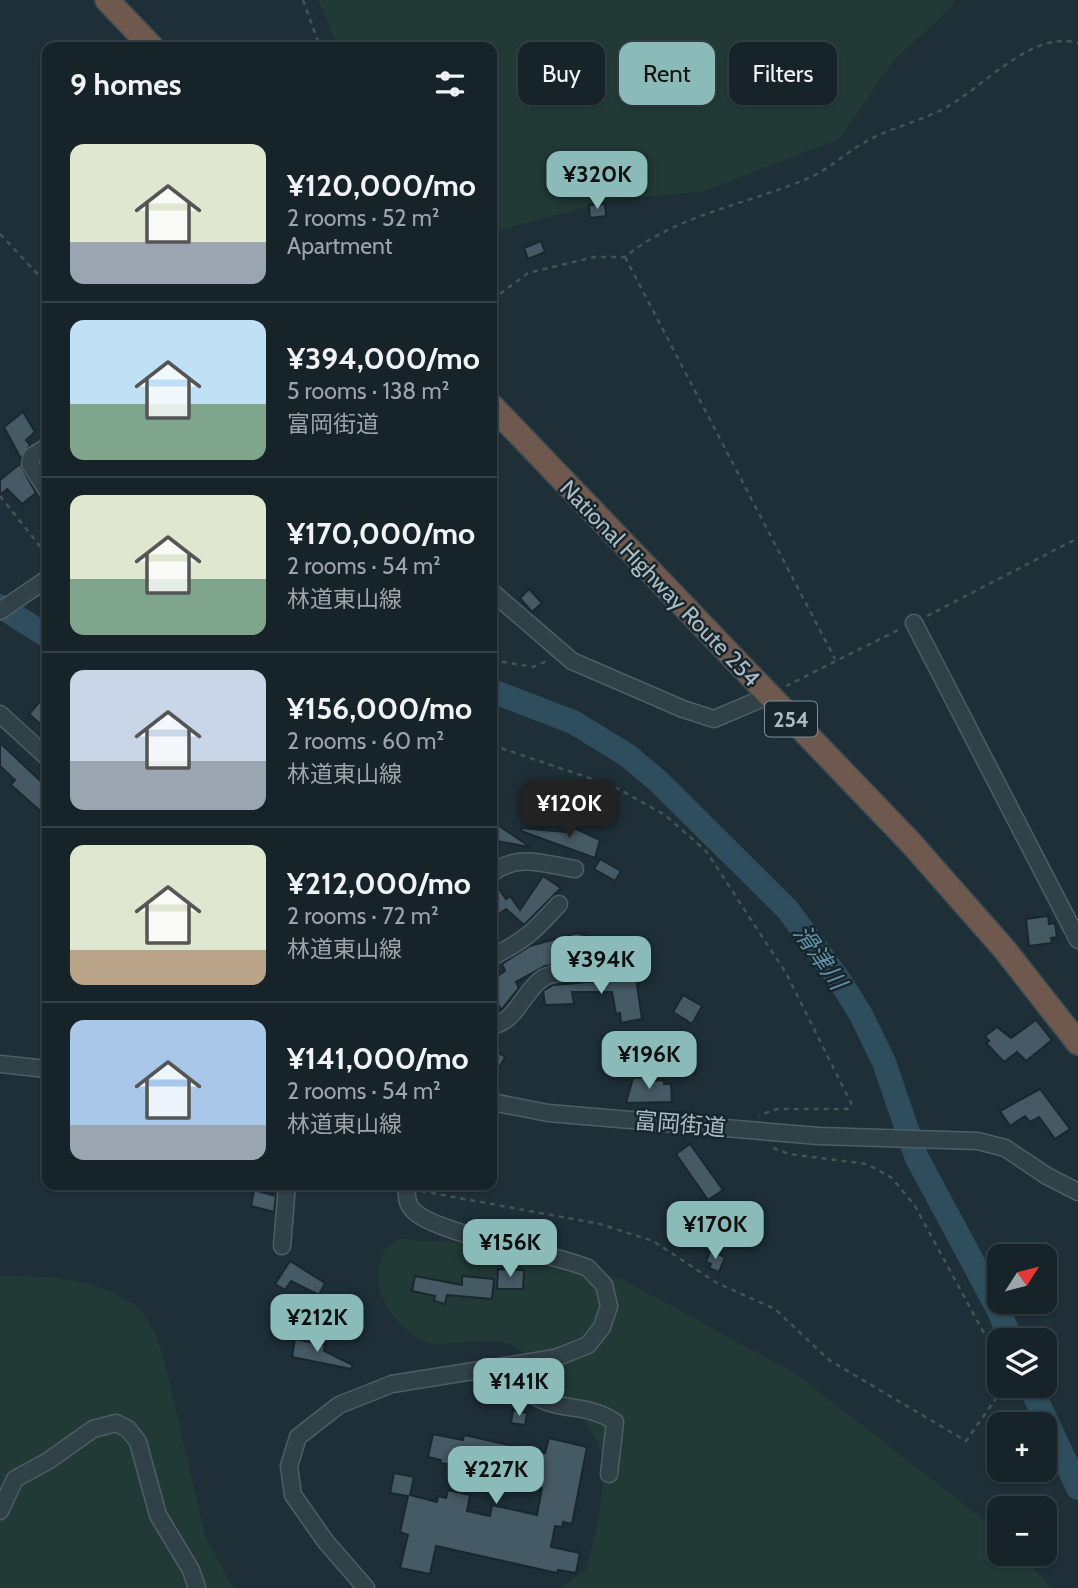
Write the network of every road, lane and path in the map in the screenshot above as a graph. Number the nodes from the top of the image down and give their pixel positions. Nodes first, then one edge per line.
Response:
1 (107, 0) edge
2 (303, 0) edge
3 (147, 42) edge
4 (318, 42) edge
5 (1078, 43) edge
6 (0, 234) edge
7 (625, 257) junction
8 (42, 279) edge
9 (497, 296) edge
10 (497, 411) edge
11 (42, 450) edge
12 (42, 482) edge
13 (0, 496) edge
14 (42, 549) edge
15 (42, 582) edge
16 (497, 597) edge
17 (0, 611) edge
18 (914, 622) dead end
19 (560, 654) junction
20 (835, 659) dead end
21 (497, 661) edge
22 (768, 696) junction
23 (0, 714) edge
24 (497, 747) edge
25 (42, 752) edge
26 (500, 860) edge
27 (575, 869) dead end
28 (559, 904) dead end
29 (1078, 940) edge
30 (497, 954) edge
31 (630, 969) dead end
32 (497, 1023) edge
33 (1078, 1043) edge
34 (0, 1064) edge
35 (42, 1068) edge
36 (497, 1103) edge
37 (764, 1131) junction
38 (287, 1190) edge
39 (408, 1190) edge
40 (424, 1190) edge
41 (1078, 1192) edge
42 (282, 1246) dead end
43 (987, 1340) edge
44 (512, 1366) junction
45 (996, 1398) edge
46 (609, 1474) dead end
47 (0, 1511) edge
48 (197, 1588) edge
49 (366, 1588) edge

1 - 3 highway
2 - 4 path
5 - 7 path
6 - 8 path
7 - 9 path
7 - 20 path
10 - 22 highway, National Highway Route 254 / 254
11 - 12 street
13 - 14 path
15 - 17 street
16 - 19 street
18 - 29 street
19 - 21 path
19 - 22 street
22 - 33 highway, National Highway Route 254 / 254
23 - 25 street
24 - 37 path
26 - 27 street
28 - 30 street
31 - 32 street
34 - 35 street
36 - 37 street, 富岡街道
37 - 41 street, 富岡街道
37 - 43 path
38 - 42 street
39 - 44 street
40 - 45 path
44 - 46 street
44 - 49 street
47 - 48 street

